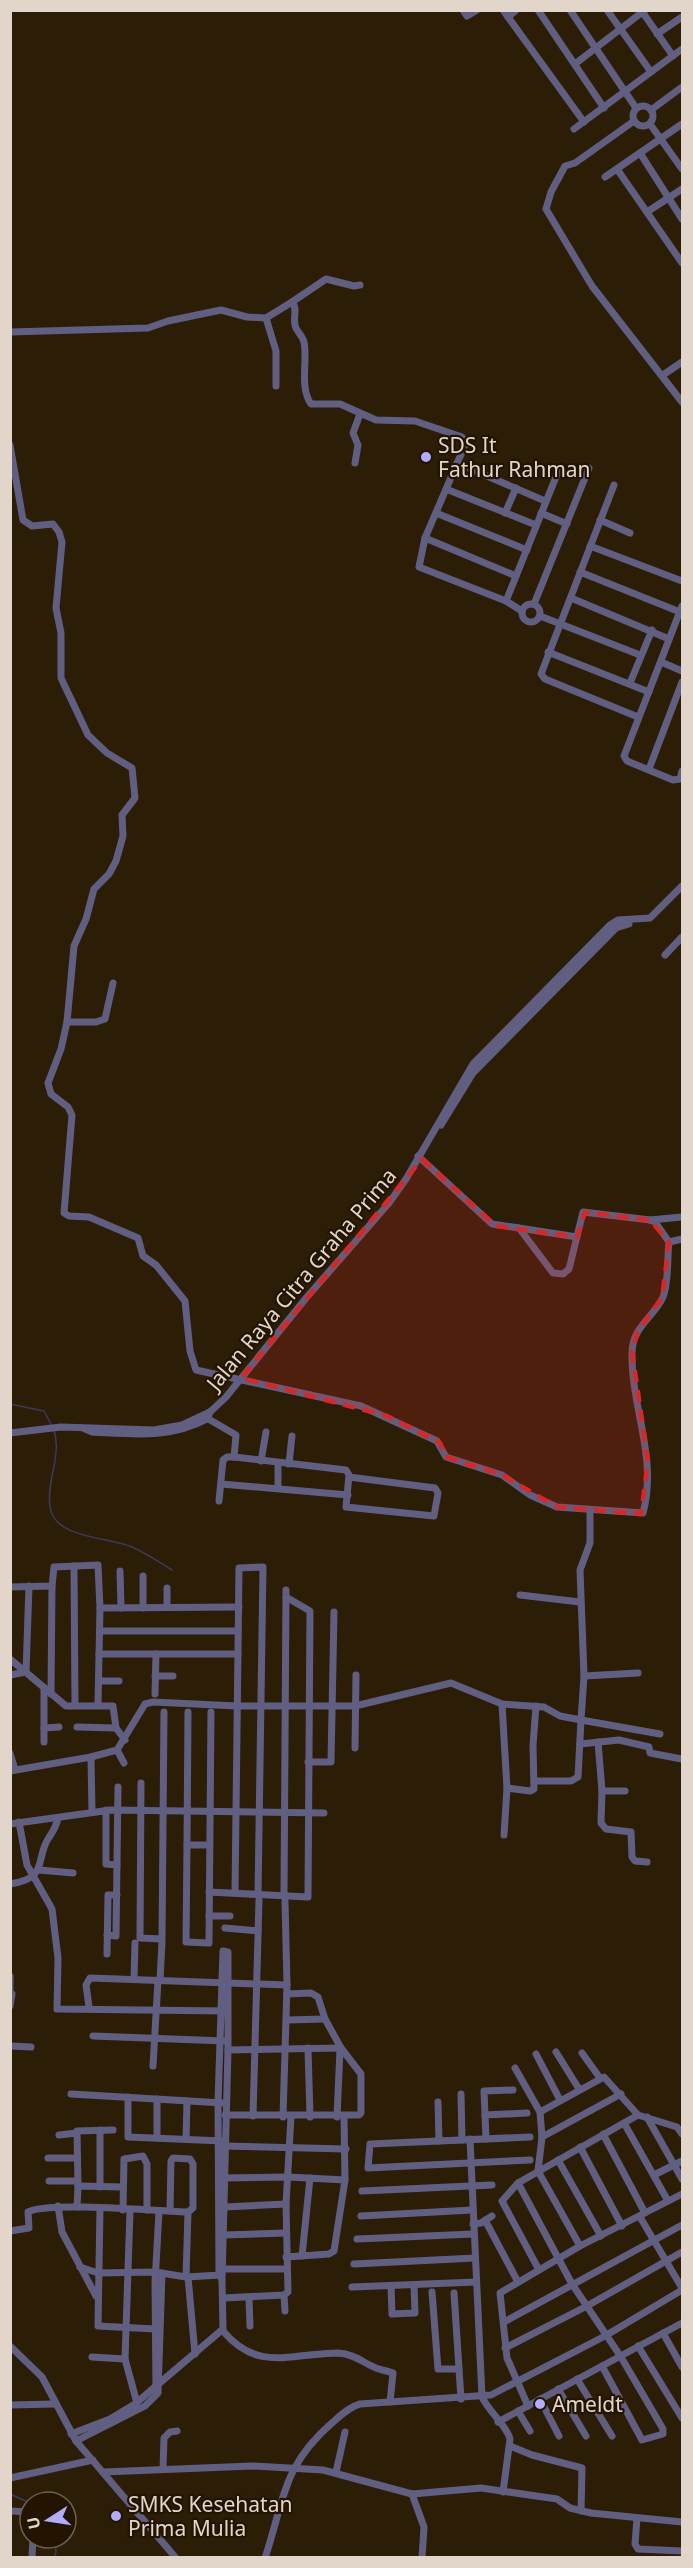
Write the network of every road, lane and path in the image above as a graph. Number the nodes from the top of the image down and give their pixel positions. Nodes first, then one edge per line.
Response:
1 (463, 10) edge
2 (477, 10) edge
3 (516, 10) edge
4 (538, 10) edge
5 (570, 10) edge
6 (607, 10) edge
7 (642, 11) edge
8 (505, 14) edge
9 (682, 17) edge
10 (620, 29) junction
11 (657, 34) junction
12 (596, 47) junction
13 (682, 49) edge
14 (673, 56) junction
15 (575, 64) junction
16 (651, 72) junction
17 (682, 87) edge
18 (627, 92) junction
19 (604, 108) junction
20 (636, 108) junction
21 (651, 110) junction
22 (584, 122) junction
23 (634, 122) junction
24 (650, 124) junction
25 (682, 124) edge
26 (574, 129) dead end
27 (660, 138) junction
28 (640, 153) junction
29 (617, 169) junction
30 (682, 169) edge
31 (605, 177) dead end
32 (682, 189) edge
33 (670, 199) junction
34 (647, 212) junction
35 (682, 219) edge
36 (682, 261) edge
37 (360, 285) dead end
38 (292, 302) junction
39 (266, 318) junction
40 (10, 332) edge
41 (682, 362) edge
42 (663, 375) junction
43 (276, 386) dead end
44 (682, 402) edge
45 (360, 414) junction
46 (10, 445) edge
47 (355, 463) dead end
48 (457, 463) junction
49 (560, 467) dead end
50 (589, 468) dead end
51 (614, 485) dead end
52 (14, 486) edge
53 (516, 488) junction
54 (446, 489) junction
55 (546, 501) junction
56 (436, 513) junction
57 (505, 513) junction
58 (541, 513) junction
59 (600, 520) junction
60 (567, 524) junction
61 (536, 525) junction
62 (630, 533) dead end
63 (425, 538) junction
64 (590, 546) junction
65 (527, 550) junction
66 (580, 572) junction
67 (516, 576) junction
68 (682, 581) edge
69 (571, 598) junction
70 (506, 602) junction
71 (534, 604) junction
72 (681, 609) edge
73 (522, 611) junction
74 (540, 616) junction
75 (559, 625) junction
76 (652, 630) junction
77 (669, 639) junction
78 (548, 652) junction
79 (640, 655) junction
80 (661, 662) junction
81 (682, 671) edge
82 (682, 682) edge
83 (630, 683) junction
84 (649, 692) junction
85 (638, 717) junction
86 (649, 769) junction
87 (682, 771) edge
88 (682, 886) edge
89 (682, 892) edge
90 (632, 923) junction
91 (682, 937) edge
92 (665, 955) dead end
93 (113, 983) dead end
94 (67, 1022) junction
95 (420, 1157) junction
96 (682, 1217) edge
97 (650, 1220) junction
98 (519, 1228) junction
99 (577, 1237) junction
100 (682, 1239) edge
101 (669, 1242) junction
102 (241, 1378) junction
103 (207, 1415) junction
104 (12, 1431) edge
105 (266, 1432) dead end
106 (292, 1436) dead end
107 (234, 1457) junction
108 (261, 1461) junction
109 (278, 1462) junction
110 (289, 1464) junction
111 (349, 1478) junction
112 (220, 1484) junction
113 (278, 1488) junction
114 (348, 1494) junction
115 (219, 1501) dead end
116 (590, 1511) junction
117 (74, 1566) junction
118 (120, 1571) dead end
119 (143, 1576) dead end
120 (52, 1586) junction
121 (10, 1587) edge
122 (29, 1587) junction
123 (167, 1588) dead end
124 (520, 1595) dead end
125 (580, 1602) junction
126 (239, 1607) junction
127 (100, 1608) junction
128 (121, 1608) junction
129 (143, 1608) junction
130 (167, 1608) junction
131 (334, 1612) dead end
132 (100, 1631) junction
133 (238, 1631) junction
134 (99, 1654) junction
135 (156, 1654) junction
136 (238, 1654) junction
137 (10, 1659) edge
138 (26, 1672) junction
139 (638, 1673) dead end
140 (10, 1675) edge
141 (356, 1675) dead end
142 (155, 1676) junction
143 (173, 1676) dead end
144 (584, 1676) junction
145 (99, 1681) junction
146 (119, 1681) dead end
147 (44, 1688) junction
148 (51, 1694) junction
149 (154, 1694) dead end
150 (44, 1703) junction
151 (62, 1703) junction
152 (98, 1704) junction
153 (502, 1704) junction
154 (75, 1705) junction
155 (237, 1706) junction
156 (261, 1706) junction
157 (536, 1706) junction
158 (285, 1707) junction
159 (308, 1707) junction
160 (355, 1707) junction
161 (332, 1708) junction
162 (164, 1712) dead end
163 (188, 1712) dead end
164 (211, 1712) dead end
165 (581, 1720) junction
166 (59, 1727) dead end
167 (77, 1727) dead end
168 (44, 1728) junction
169 (116, 1728) junction
170 (660, 1734) dead end
171 (125, 1740) junction
172 (44, 1742) dead end
173 (598, 1742) junction
174 (580, 1744) junction
175 (355, 1748) dead end
176 (117, 1750) junction
177 (10, 1753) edge
178 (91, 1757) junction
179 (682, 1759) edge
180 (308, 1762) junction
181 (124, 1763) dead end
182 (13, 1770) edge
183 (534, 1781) junction
184 (141, 1783) dead end
185 (118, 1787) dead end
186 (507, 1788) junction
187 (602, 1791) junction
188 (625, 1791) dead end
189 (106, 1810) junction
190 (118, 1810) junction
191 (141, 1810) junction
192 (165, 1810) junction
193 (186, 1810) junction
194 (210, 1811) junction
195 (92, 1812) junction
196 (236, 1812) junction
197 (260, 1812) junction
198 (285, 1812) junction
199 (308, 1813) junction
200 (324, 1813) dead end
201 (58, 1818) junction
202 (19, 1822) junction
203 (10, 1824) edge
204 (504, 1835) dead end
205 (187, 1845) junction
206 (210, 1845) junction
207 (646, 1862) dead end
208 (117, 1864) junction
209 (39, 1870) junction
210 (74, 1873) dead end
211 (32, 1875) junction
212 (10, 1884) edge
213 (210, 1892) junction
214 (235, 1893) junction
215 (258, 1897) junction
216 (284, 1899) junction
217 (209, 1916) junction
218 (230, 1916) dead end
219 (225, 1928) dead end
220 (258, 1931) junction
221 (162, 1942) dead end
222 (135, 1943) dead end
223 (107, 1954) dead end
224 (10, 1976) edge
225 (134, 1979) junction
226 (159, 1980) junction
227 (224, 1982) junction
228 (257, 1983) junction
229 (287, 1985) junction
230 (287, 1994) junction
231 (11, 1996) edge
232 (10, 2006) edge
233 (89, 2007) junction
234 (156, 2009) junction
235 (224, 2011) junction
236 (325, 2019) junction
237 (286, 2020) junction
238 (93, 2036) dead end
239 (154, 2038) junction
240 (226, 2044) junction
241 (10, 2046) edge
242 (31, 2047) dead end
243 (308, 2048) junction
244 (340, 2048) junction
245 (255, 2049) junction
246 (286, 2049) junction
247 (556, 2052) dead end
248 (582, 2053) dead end
249 (536, 2054) dead end
250 (153, 2066) dead end
251 (515, 2068) dead end
252 (600, 2078) junction
253 (579, 2089) junction
254 (513, 2090) dead end
255 (71, 2094) dead end
256 (461, 2094) dead end
257 (621, 2094) junction
258 (128, 2097) junction
259 (157, 2099) junction
260 (560, 2100) junction
261 (187, 2101) junction
262 (222, 2102) junction
263 (438, 2102) dead end
264 (540, 2112) junction
265 (527, 2113) dead end
266 (225, 2115) junction
267 (485, 2115) junction
268 (638, 2115) junction
269 (253, 2116) junction
270 (287, 2117) junction
271 (310, 2117) junction
272 (340, 2117) junction
273 (647, 2117) junction
274 (624, 2123) junction
275 (100, 2130) junction
276 (113, 2130) dead end
277 (76, 2133) junction
278 (603, 2134) junction
279 (682, 2134) edge
280 (58, 2135) dead end
281 (530, 2136) dead end
282 (542, 2137) junction
283 (157, 2138) junction
284 (186, 2139) junction
285 (486, 2139) junction
286 (466, 2140) junction
287 (439, 2141) junction
288 (222, 2143) junction
289 (580, 2147) junction
290 (291, 2148) junction
291 (346, 2149) junction
292 (48, 2158) dead end
293 (77, 2158) junction
294 (530, 2160) dead end
295 (558, 2160) junction
296 (682, 2162) edge
297 (471, 2163) junction
298 (674, 2166) junction
299 (538, 2171) junction
300 (654, 2175) junction
301 (288, 2177) junction
302 (225, 2178) junction
303 (310, 2178) junction
304 (345, 2180) junction
305 (682, 2180) edge
306 (49, 2181) dead end
307 (77, 2183) junction
308 (518, 2183) junction
309 (492, 2185) dead end
310 (471, 2186) junction
311 (100, 2187) junction
312 (122, 2187) junction
313 (362, 2191) dead end
314 (682, 2194) edge
315 (668, 2201) junction
316 (286, 2204) junction
317 (58, 2206) junction
318 (77, 2207) junction
319 (225, 2207) junction
320 (100, 2209) junction
321 (147, 2210) junction
322 (472, 2210) junction
323 (127, 2211) junction
324 (170, 2211) junction
325 (159, 2212) junction
326 (188, 2212) junction
327 (643, 2215) junction
328 (361, 2216) dead end
329 (473, 2224) junction
330 (682, 2225) edge
331 (622, 2226) junction
332 (10, 2231) edge
333 (286, 2233) junction
334 (473, 2234) junction
335 (224, 2235) junction
336 (601, 2236) junction
337 (357, 2239) dead end
338 (653, 2240) junction
339 (579, 2247) junction
340 (682, 2252) edge
341 (302, 2256) junction
342 (286, 2257) junction
343 (475, 2258) junction
344 (560, 2259) junction
345 (665, 2260) junction
346 (354, 2264) dead end
347 (80, 2267) junction
348 (286, 2269) junction
349 (539, 2270) junction
350 (98, 2272) junction
351 (127, 2273) junction
352 (159, 2273) junction
353 (222, 2275) junction
354 (187, 2277) junction
355 (476, 2282) junction
356 (519, 2282) junction
357 (414, 2284) junction
358 (572, 2284) junction
359 (391, 2286) junction
360 (352, 2287) dead end
361 (682, 2289) edge
362 (432, 2292) dead end
363 (454, 2293) dead end
364 (284, 2295) junction
365 (96, 2296) junction
366 (223, 2298) junction
367 (249, 2298) junction
368 (587, 2306) junction
369 (285, 2311) dead end
370 (504, 2322) junction
371 (682, 2323) edge
372 (250, 2326) dead end
373 (126, 2327) junction
374 (155, 2329) junction
375 (223, 2331) junction
376 (663, 2333) junction
377 (605, 2336) junction
378 (10, 2346) edge
379 (638, 2346) junction
380 (506, 2348) junction
381 (195, 2354) junction
382 (92, 2357) dead end
383 (621, 2357) junction
384 (125, 2359) junction
385 (602, 2366) junction
386 (682, 2367) edge
387 (459, 2369) junction
388 (577, 2379) junction
389 (516, 2382) junction
390 (158, 2386) junction
391 (558, 2389) junction
392 (482, 2397) junction
393 (460, 2399) junction
394 (540, 2399) junction
395 (390, 2402) junction
396 (54, 2403) junction
397 (137, 2403) junction
398 (10, 2405) edge
399 (528, 2406) junction
400 (518, 2411) junction
401 (682, 2418) edge
402 (498, 2422) junction
403 (177, 2431) dead end
404 (345, 2432) dead end
405 (530, 2432) dead end
406 (71, 2434) junction
407 (559, 2436) dead end
408 (586, 2436) dead end
409 (612, 2436) dead end
410 (76, 2441) junction
411 (510, 2446) junction
412 (93, 2460) junction
413 (163, 2469) junction
414 (292, 2469) junction
415 (102, 2472) junction
416 (336, 2472) junction
417 (10, 2478) edge
418 (502, 2492) junction
419 (412, 2494) junction
420 (581, 2511) junction
421 (637, 2518) junction
422 (682, 2522) edge
423 (682, 2551) edge
424 (176, 2558) edge
425 (265, 2558) edge
426 (422, 2558) edge

1 - 2 street
3 - 8 street
4 - 15 street
5 - 12 street
6 - 10 street
7 - 10 street
7 - 11 street
8 - 22 street
9 - 11 street
10 - 12 street
10 - 16 street
11 - 14 street
12 - 15 street
12 - 18 street
13 - 14 street
14 - 16 street
15 - 19 street
16 - 18 street
17 - 21 street
18 - 19 street
18 - 20 street
19 - 22 street
20 - 21 street
20 - 23 street
21 - 24 street
22 - 26 street
23 - 24 street
23 - 42 street
24 - 27 street
25 - 27 street
27 - 28 street
27 - 30 street
28 - 29 street
28 - 33 street
29 - 31 street
29 - 34 street
32 - 33 street
33 - 34 street
33 - 35 street
34 - 36 street
37 - 38 street
38 - 39 street
38 - 45 street
39 - 40 street
39 - 43 street
41 - 42 street
42 - 44 street
45 - 47 street
45 - 48 street
46 - 52 street
48 - 53 street
48 - 54 street
49 - 55 street
50 - 60 street
51 - 59 street
52 - 94 street
53 - 55 street
53 - 57 street
54 - 56 street
54 - 57 street
55 - 58 street
56 - 63 street
56 - 65 street
57 - 61 street
58 - 60 street
58 - 61 street
59 - 62 street
59 - 64 street
60 - 71 street
61 - 65 street
63 - 67 street
63 - 70 street
64 - 66 street
64 - 68 street
65 - 67 street
66 - 69 street
66 - 72 street
67 - 70 street
69 - 75 street
69 - 76 street
70 - 73 street
71 - 73 street
71 - 74 street
72 - 77 street
73 - 74 street
74 - 75 street
75 - 78 street
75 - 79 street
76 - 77 street
76 - 79 street
77 - 80 street
78 - 83 street
78 - 85 street
79 - 83 street
80 - 81 street
80 - 84 street
82 - 86 street
83 - 84 street
84 - 85 street
85 - 86 street
86 - 87 street
88 - 90 street, Jalan Raya Citra Graha Prima
89 - 90 street, Jalan Raya Citra Graha Prima
90 - 95 street, Jalan Raya Citra Graha Prima
91 - 92 street
93 - 94 street
94 - 102 street
95 - 98 street
95 - 102 street, Jalan Raya Citra Graha Prima
96 - 97 street
97 - 99 street
97 - 101 street
98 - 99 street
98 - 99 street
100 - 101 street
101 - 116 street
102 - 103 street, Jalan Raya Citra Graha Prima
102 - 116 street
103 - 104 street, Jalan Raya Citra Graha Prima
103 - 107 street
105 - 108 street
106 - 110 street
107 - 108 street
107 - 112 street
108 - 109 street
109 - 110 street
109 - 113 street
110 - 111 street
111 - 114 street
111 - 114 street
112 - 113 street
112 - 115 street
113 - 114 street
116 - 125 street
117 - 120 street
117 - 127 street
117 - 154 street
118 - 128 street
119 - 129 street
120 - 122 street
120 - 148 street
121 - 122 street
122 - 138 street
123 - 130 street
124 - 125 street
125 - 144 street
126 - 130 street
126 - 133 street
126 - 156 street
127 - 128 street
127 - 132 street
128 - 129 street
129 - 130 street
131 - 161 street
132 - 133 street
132 - 134 street
133 - 136 street
134 - 135 street
134 - 145 street
135 - 136 street
135 - 142 street
136 - 155 street
137 - 138 street
138 - 140 street
138 - 147 street
139 - 144 street
141 - 160 street
142 - 143 street
142 - 149 street
144 - 165 street
145 - 146 street
145 - 152 street
147 - 148 street
147 - 150 street
148 - 151 street
150 - 151 street
150 - 168 street
151 - 154 street
152 - 154 street
152 - 169 street
153 - 157 street
153 - 160 street
153 - 186 street
155 - 156 street
155 - 171 street
155 - 196 street
156 - 158 street
156 - 197 street
157 - 165 street
157 - 183 street
158 - 159 street
158 - 159 street
158 - 198 street
159 - 161 street
159 - 180 street
160 - 161 street
160 - 175 street
161 - 180 street
162 - 192 street
163 - 193 street
164 - 194 street
165 - 170 street
165 - 174 street
166 - 168 street
167 - 169 street
168 - 172 street
169 - 171 street
171 - 176 street
173 - 174 street
173 - 179 street
173 - 187 street
174 - 183 street
176 - 178 street
176 - 181 street
177 - 182 street
178 - 182 street
178 - 195 street
180 - 199 street
183 - 186 street
184 - 191 street
185 - 190 street
186 - 204 street
187 - 188 street
187 - 207 street
189 - 190 street
189 - 195 street
189 - 208 street
190 - 191 street
190 - 208 street
191 - 192 street
191 - 192 street
192 - 193 street
193 - 194 street
193 - 205 street
194 - 196 street
194 - 206 street
195 - 201 street
196 - 197 street
196 - 214 street
197 - 198 street
197 - 215 street
198 - 199 street
198 - 216 street
199 - 200 street
199 - 216 street
201 - 202 street
201 - 209 street
202 - 203 street
202 - 211 street
205 - 206 street
205 - 217 street
206 - 213 street
208 - 223 street
209 - 210 street
209 - 211 street
211 - 212 street
211 - 233 street
213 - 214 street
213 - 217 street
214 - 215 street
215 - 216 street
215 - 220 street
216 - 229 street
217 - 218 street
219 - 220 street
220 - 228 street
221 - 226 street
222 - 225 street
224 - 231 street
225 - 226 street
225 - 233 street
226 - 227 street
226 - 234 street
227 - 228 street
227 - 235 street
228 - 229 street
228 - 245 street
229 - 230 street
230 - 236 street
230 - 237 street
231 - 232 street
233 - 234 street
234 - 235 street
234 - 239 street
235 - 240 street
236 - 237 street
236 - 244 street
237 - 246 street
238 - 239 street
239 - 240 street
239 - 250 street
240 - 245 street
240 - 262 street
241 - 242 street
243 - 244 street
243 - 246 street
243 - 271 street
244 - 272 street
244 - 272 street
245 - 246 street
245 - 269 street
246 - 270 street
247 - 253 street
248 - 252 street
249 - 260 street
251 - 264 street
252 - 253 street
252 - 257 street
253 - 260 street
254 - 267 street
255 - 258 street
256 - 286 street
257 - 268 street
257 - 282 street
258 - 259 street
258 - 283 street
259 - 261 street
259 - 283 street
260 - 264 street
261 - 262 street
261 - 284 street
262 - 266 street
262 - 288 street
263 - 287 street
264 - 282 street
265 - 267 street
266 - 269 street
266 - 288 street
267 - 285 street
268 - 273 street
268 - 274 street
269 - 270 street
270 - 271 street
270 - 290 street
271 - 272 street
272 - 291 street
273 - 279 street
273 - 298 street
274 - 278 street
274 - 300 street
275 - 276 street
275 - 277 street
275 - 311 street
277 - 280 street
277 - 293 street
278 - 289 street
278 - 327 street
281 - 285 street
282 - 299 street
283 - 284 street
284 - 288 street
285 - 286 street
286 - 287 street
286 - 297 street
287 - 297 street
288 - 290 street
288 - 302 street
288 - 353 street
289 - 295 street
289 - 331 street
290 - 291 street
290 - 301 street
291 - 304 street
292 - 293 street
293 - 307 street
294 - 297 street
295 - 299 street
295 - 336 street
296 - 298 street
297 - 310 street
298 - 300 street
298 - 305 street
299 - 308 street
299 - 339 street
300 - 315 street
301 - 302 street
301 - 303 street
301 - 316 street
302 - 319 street
303 - 304 street
303 - 341 street
304 - 341 street
306 - 307 street
307 - 311 street
307 - 318 street
308 - 344 street
308 - 349 street
309 - 310 street
310 - 313 street
310 - 322 street
311 - 312 street
312 - 321 street
312 - 323 street
314 - 315 street
315 - 327 street
316 - 319 street
316 - 333 street
317 - 318 street
317 - 332 street
317 - 347 street
318 - 320 street
319 - 335 street
320 - 323 street
320 - 350 street
321 - 323 street
321 - 325 street
322 - 328 street
322 - 329 street
323 - 351 street
324 - 325 street
324 - 326 street
324 - 326 street
325 - 352 street
326 - 354 street
327 - 331 street
327 - 338 street
329 - 334 street
329 - 356 street
330 - 338 street
331 - 336 street
333 - 335 street
333 - 342 street
334 - 337 street
334 - 343 street
335 - 353 street
336 - 339 street
338 - 345 street
338 - 358 street
339 - 344 street
340 - 345 street
341 - 342 street
342 - 348 street
343 - 346 street
343 - 355 street
344 - 349 street
344 - 358 street
345 - 361 street
345 - 368 street
347 - 350 street
347 - 365 street
348 - 353 street
348 - 364 street
349 - 356 street
350 - 351 street
350 - 365 street
351 - 352 street
351 - 373 street
352 - 354 street
352 - 374 street
352 - 390 street
353 - 354 street
353 - 366 street
354 - 381 street
355 - 357 street
355 - 392 street
356 - 370 street
357 - 359 street
357 - 359 street
358 - 368 street
358 - 370 street
359 - 360 street
361 - 377 street
362 - 387 street
363 - 387 street
364 - 367 street
364 - 369 street
365 - 373 street
366 - 367 street
366 - 375 street
367 - 372 street
368 - 377 street
368 - 380 street
370 - 380 street
371 - 376 street
373 - 374 street
373 - 384 street
374 - 390 street
375 - 381 street
375 - 395 street
376 - 379 street
376 - 386 street
377 - 383 street
377 - 389 street
378 - 396 street
379 - 383 street
379 - 401 street
380 - 389 street
381 - 390 street
382 - 384 street
383 - 385 street
383 - 385 street
384 - 397 street
385 - 388 street
387 - 393 street
388 - 391 street
388 - 409 street
389 - 392 street
389 - 399 street
390 - 397 street
390 - 410 street
391 - 394 street
391 - 408 street
392 - 393 street
392 - 402 street
393 - 395 street
394 - 399 street
394 - 407 street
395 - 414 street
396 - 398 street
396 - 406 street
397 - 406 street
399 - 400 street
400 - 402 street
400 - 405 street
402 - 411 street
403 - 413 street
404 - 416 street
406 - 410 street
410 - 412 street
411 - 418 street
411 - 420 street
412 - 415 street
412 - 417 street
413 - 414 street
413 - 415 street
414 - 416 street
414 - 425 street
415 - 424 street
416 - 419 street
418 - 419 street
418 - 420 street
419 - 426 street
420 - 421 street
421 - 422 street
421 - 423 street

